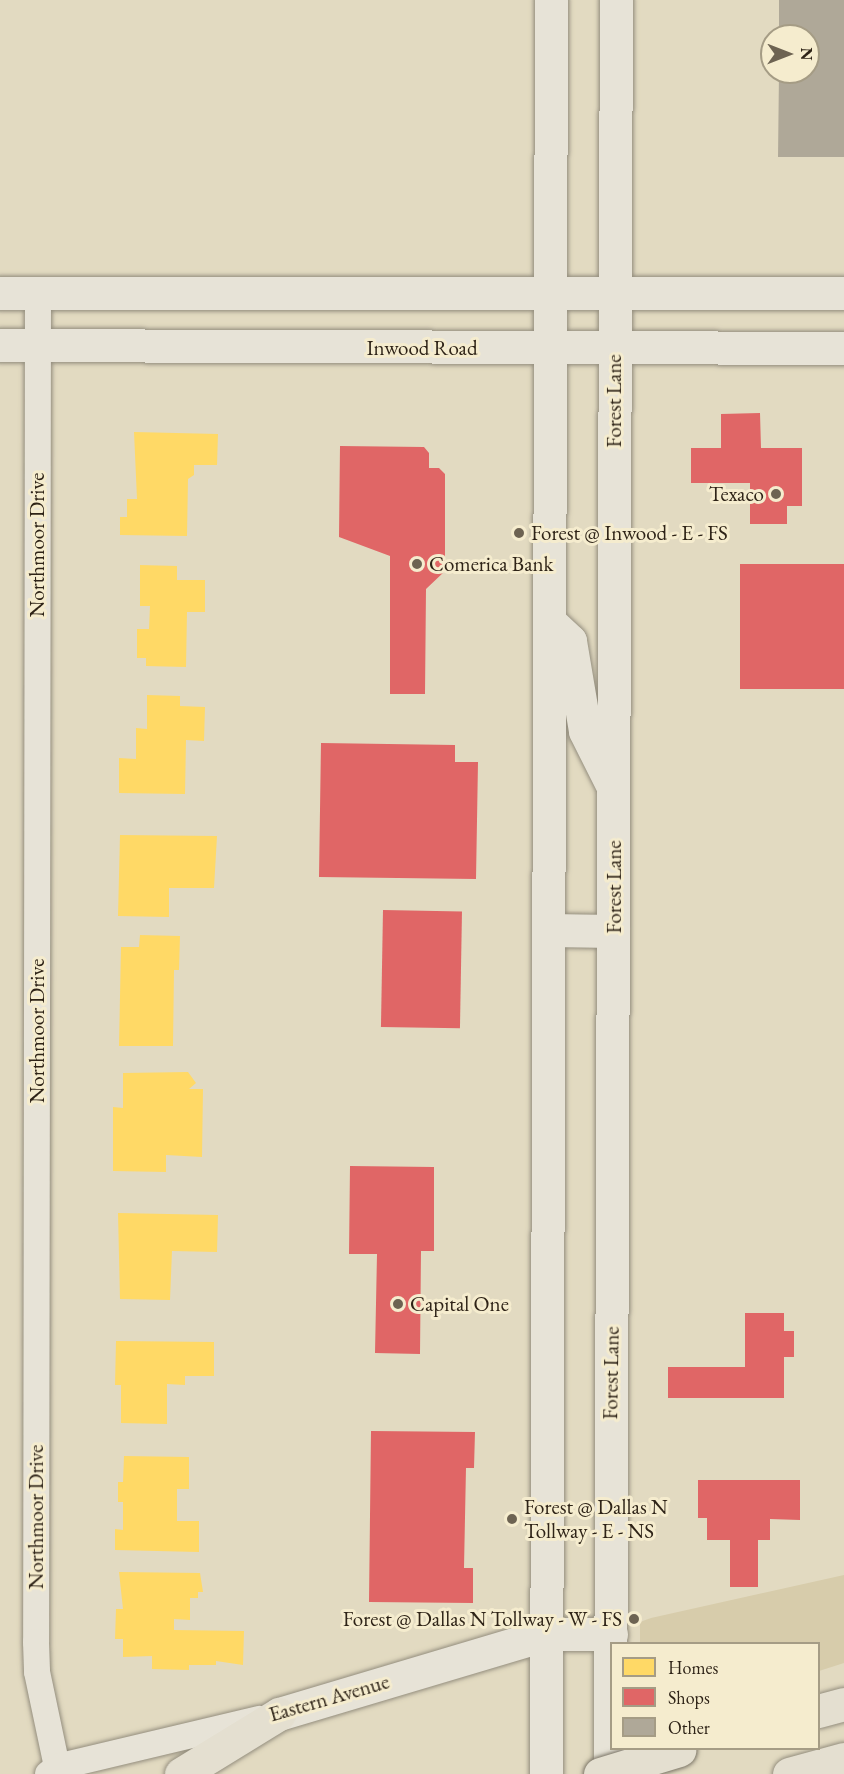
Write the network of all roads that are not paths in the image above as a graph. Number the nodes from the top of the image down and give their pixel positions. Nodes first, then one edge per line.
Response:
1 (551, 0) edge
2 (616, 0) edge
3 (614, 292) junction
4 (0, 293) edge
5 (38, 293) junction
6 (552, 293) junction
7 (844, 293) edge
8 (0, 345) edge
9 (38, 345) junction
10 (614, 348) junction
11 (844, 348) edge
12 (552, 349) junction
13 (551, 623) junction
14 (614, 790) junction
15 (550, 930) junction
16 (614, 931) junction
17 (547, 1634) junction
18 (611, 1634) junction
19 (611, 1642) edge
20 (844, 1704) edge
21 (820, 1711) edge
22 (279, 1714) junction
23 (610, 1750) edge
24 (680, 1750) edge
25 (844, 1759) edge
26 (52, 1771) edge
27 (181, 1774) edge
28 (546, 1774) edge
29 (600, 1774) edge
30 (610, 1774) edge
31 (789, 1774) edge

1 - 6 main road
2 - 3 main road, Forest Lane
3 - 6 main road
3 - 7 main road
3 - 10 main road, Forest Lane
4 - 5 main road
5 - 6 main road
5 - 9 street, Northmoor Drive
6 - 12 main road
8 - 9 main road, Inwood Road
9 - 12 main road, Inwood Road
9 - 26 street, Northmoor Drive
10 - 11 main road, Inwood Road
10 - 12 main road, Inwood Road
10 - 14 main road, Forest Lane
12 - 13 main road
13 - 14 main road
13 - 15 main road
14 - 16 main road, Forest Lane
15 - 16 main road
15 - 17 main road
16 - 18 main road, Forest Lane
17 - 18 main road, Eastern Avenue
17 - 22 main road, Eastern Avenue
17 - 28 main road
18 - 19 main road, Forest Lane
20 - 21 highway
22 - 26 street, Eastern Avenue
22 - 27 highway
23 - 30 main road, Forest Lane
24 - 29 highway, bridge
25 - 31 highway

